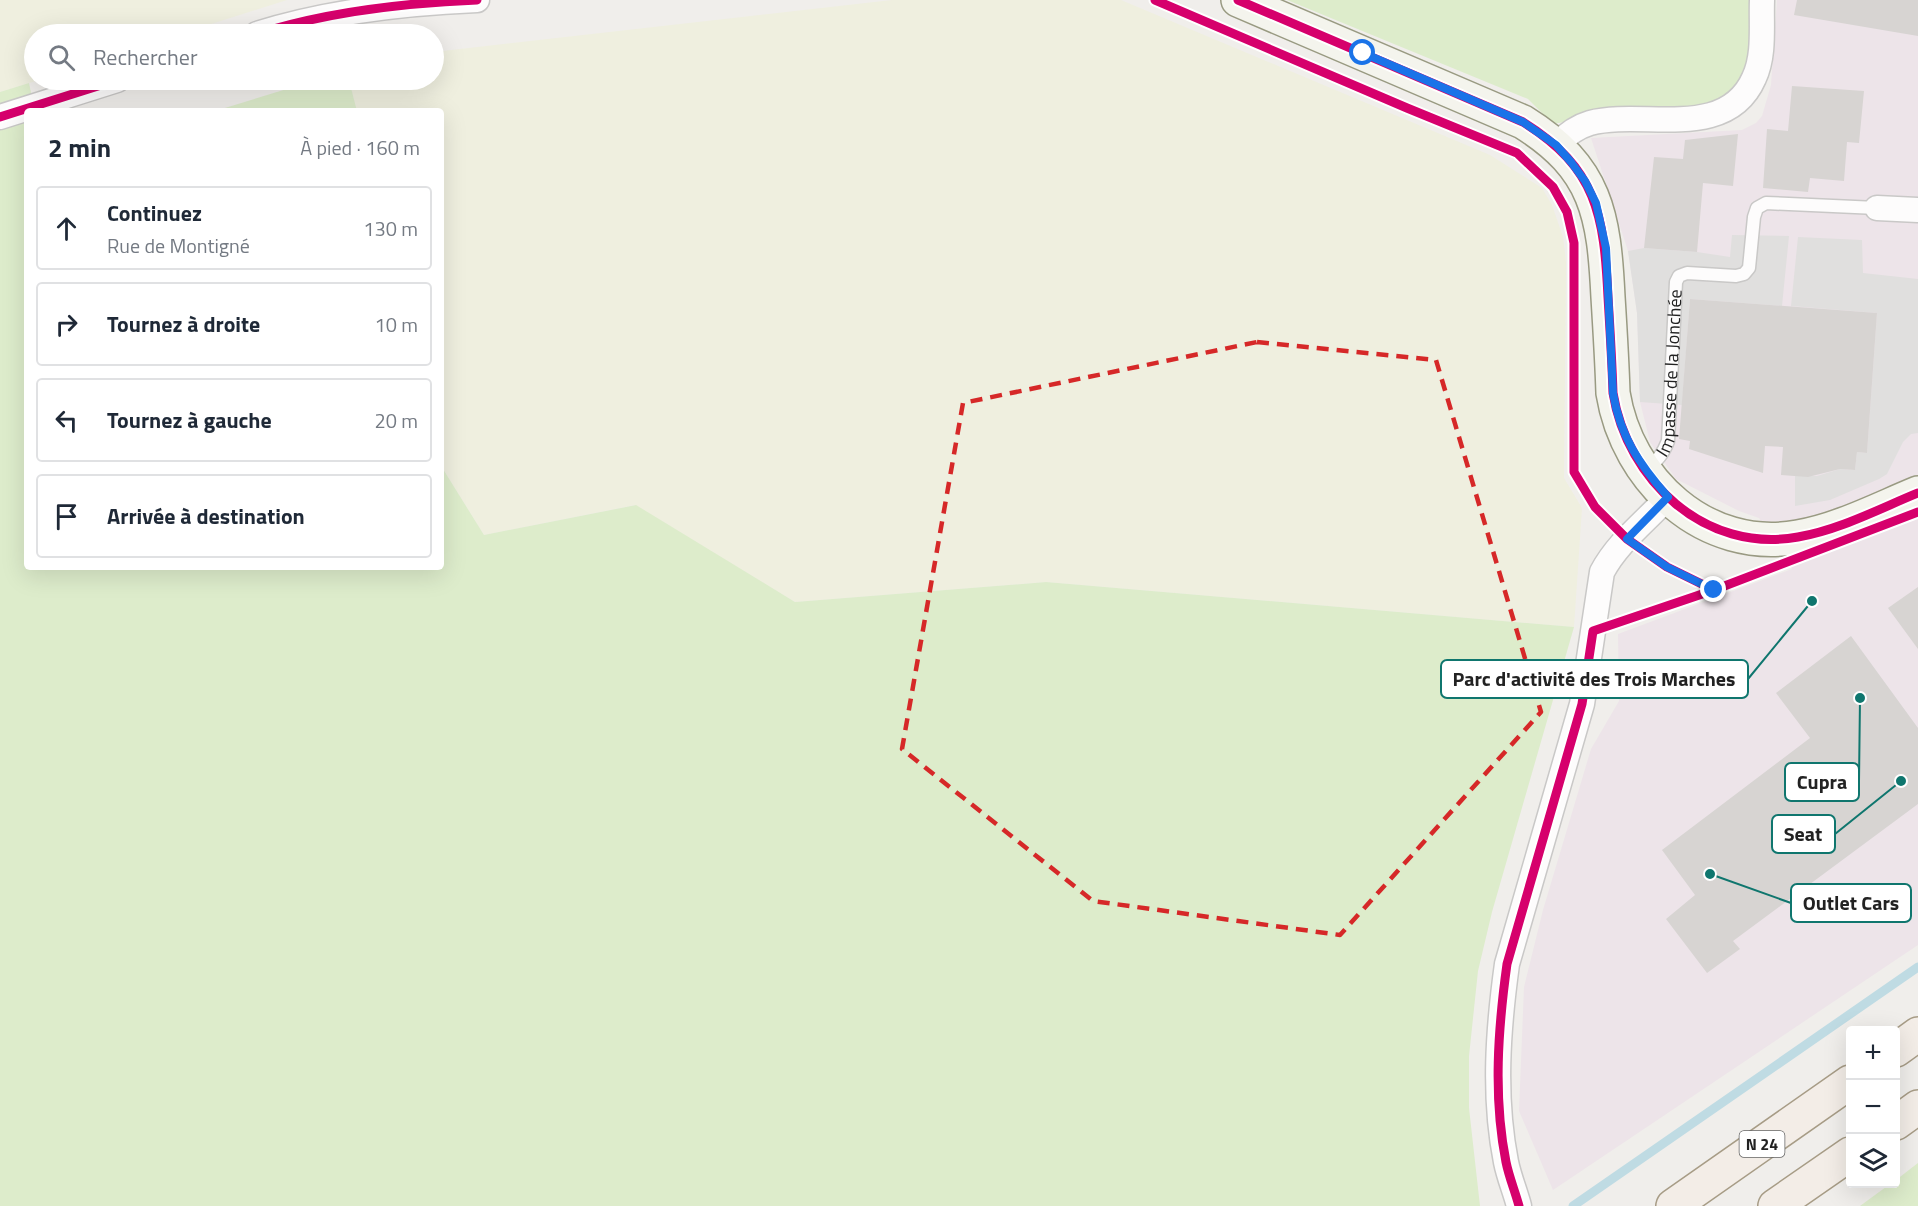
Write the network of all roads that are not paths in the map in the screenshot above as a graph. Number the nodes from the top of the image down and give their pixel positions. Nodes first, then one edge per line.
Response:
1 (477, 0) edge
2 (1238, 0) edge
3 (1762, 0) edge
4 (290, 24) edge
5 (85, 90) edge
6 (28, 108) edge
7 (24, 109) edge
8 (0, 117) edge
9 (1556, 145) junction
10 (1877, 208) joint
11 (1918, 210) edge
12 (1645, 470) junction
13 (1918, 493) edge
14 (1668, 497) junction
15 (1918, 1034) edge
16 (1900, 1047) edge
17 (1846, 1085) edge
18 (1918, 1107) edge
19 (1900, 1120) edge
20 (1846, 1157) edge
21 (1519, 1206) edge
22 (1673, 1206) edge
23 (1775, 1206) edge

1 - 4 street
2 - 9 street
3 - 9 street
5 - 6 street
7 - 8 street
9 - 12 street
10 - 11 street, Impasse de la Jonchée
10 - 12 lane, Impasse de la Jonchée
12 - 14 street
13 - 14 street
14 - 21 street
15 - 16 main road
17 - 22 main road, N 24
18 - 19 main road
20 - 23 main road

